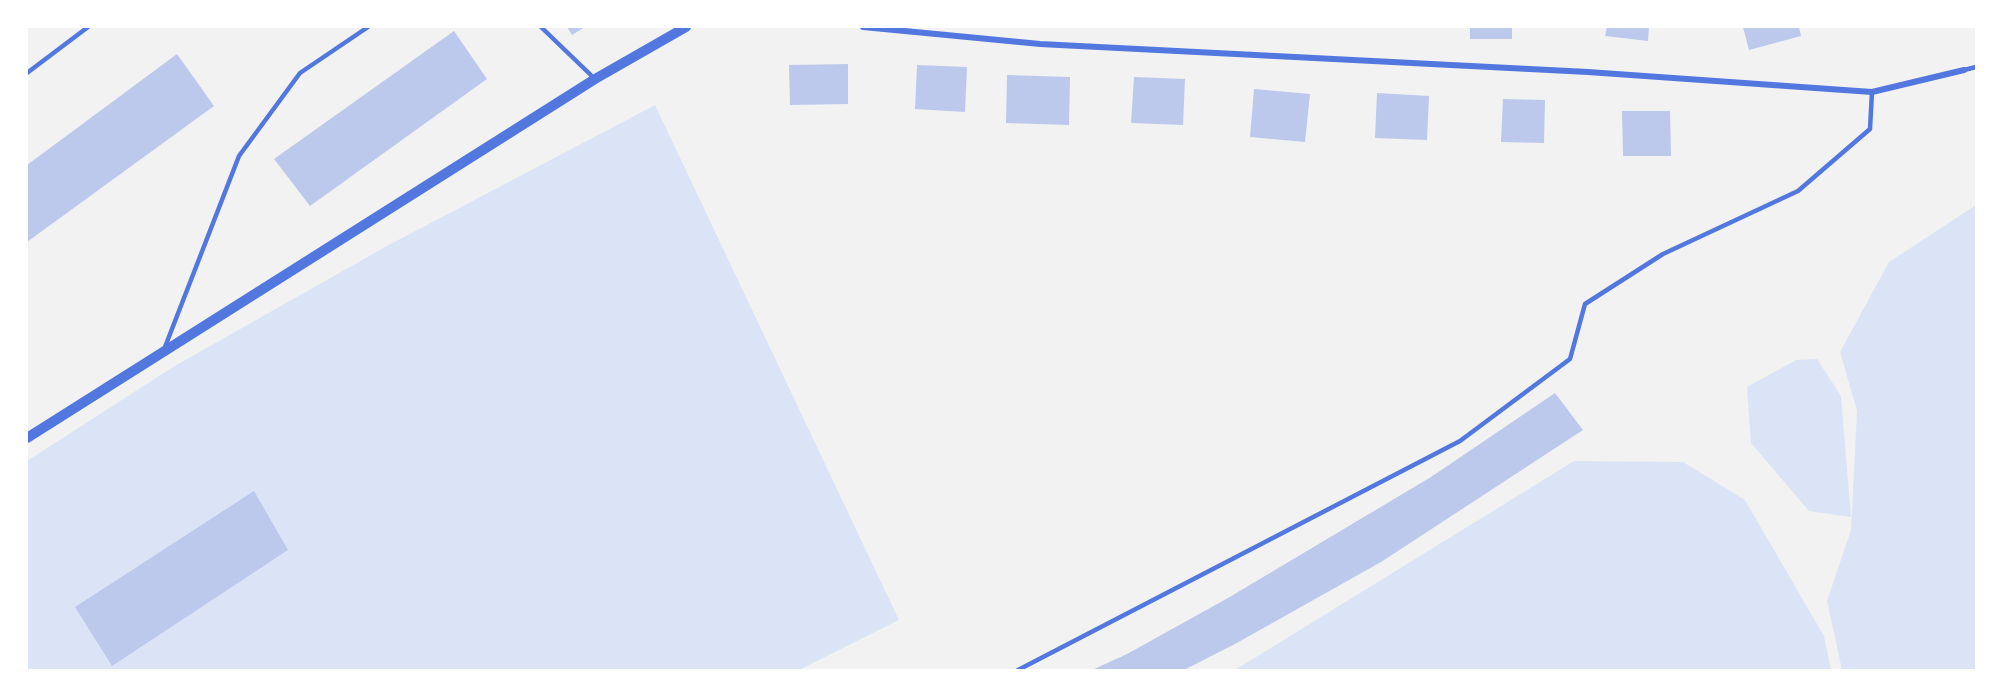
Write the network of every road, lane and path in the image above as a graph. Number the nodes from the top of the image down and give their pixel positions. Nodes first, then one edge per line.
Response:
1 (87, 27) edge
2 (368, 27) edge
3 (541, 27) edge
4 (686, 27) edge
5 (863, 27) edge
6 (1976, 67) edge
7 (1964, 70) joint
8 (27, 73) edge
9 (595, 80) junction
10 (1872, 92) junction
11 (163, 352) junction
12 (27, 438) edge
13 (1018, 670) edge

1 - 8 lane
2 - 11 lane
3 - 9 lane
4 - 9 street
5 - 10 street
6 - 7 lane
7 - 10 street
9 - 11 street
10 - 13 lane
11 - 12 street

